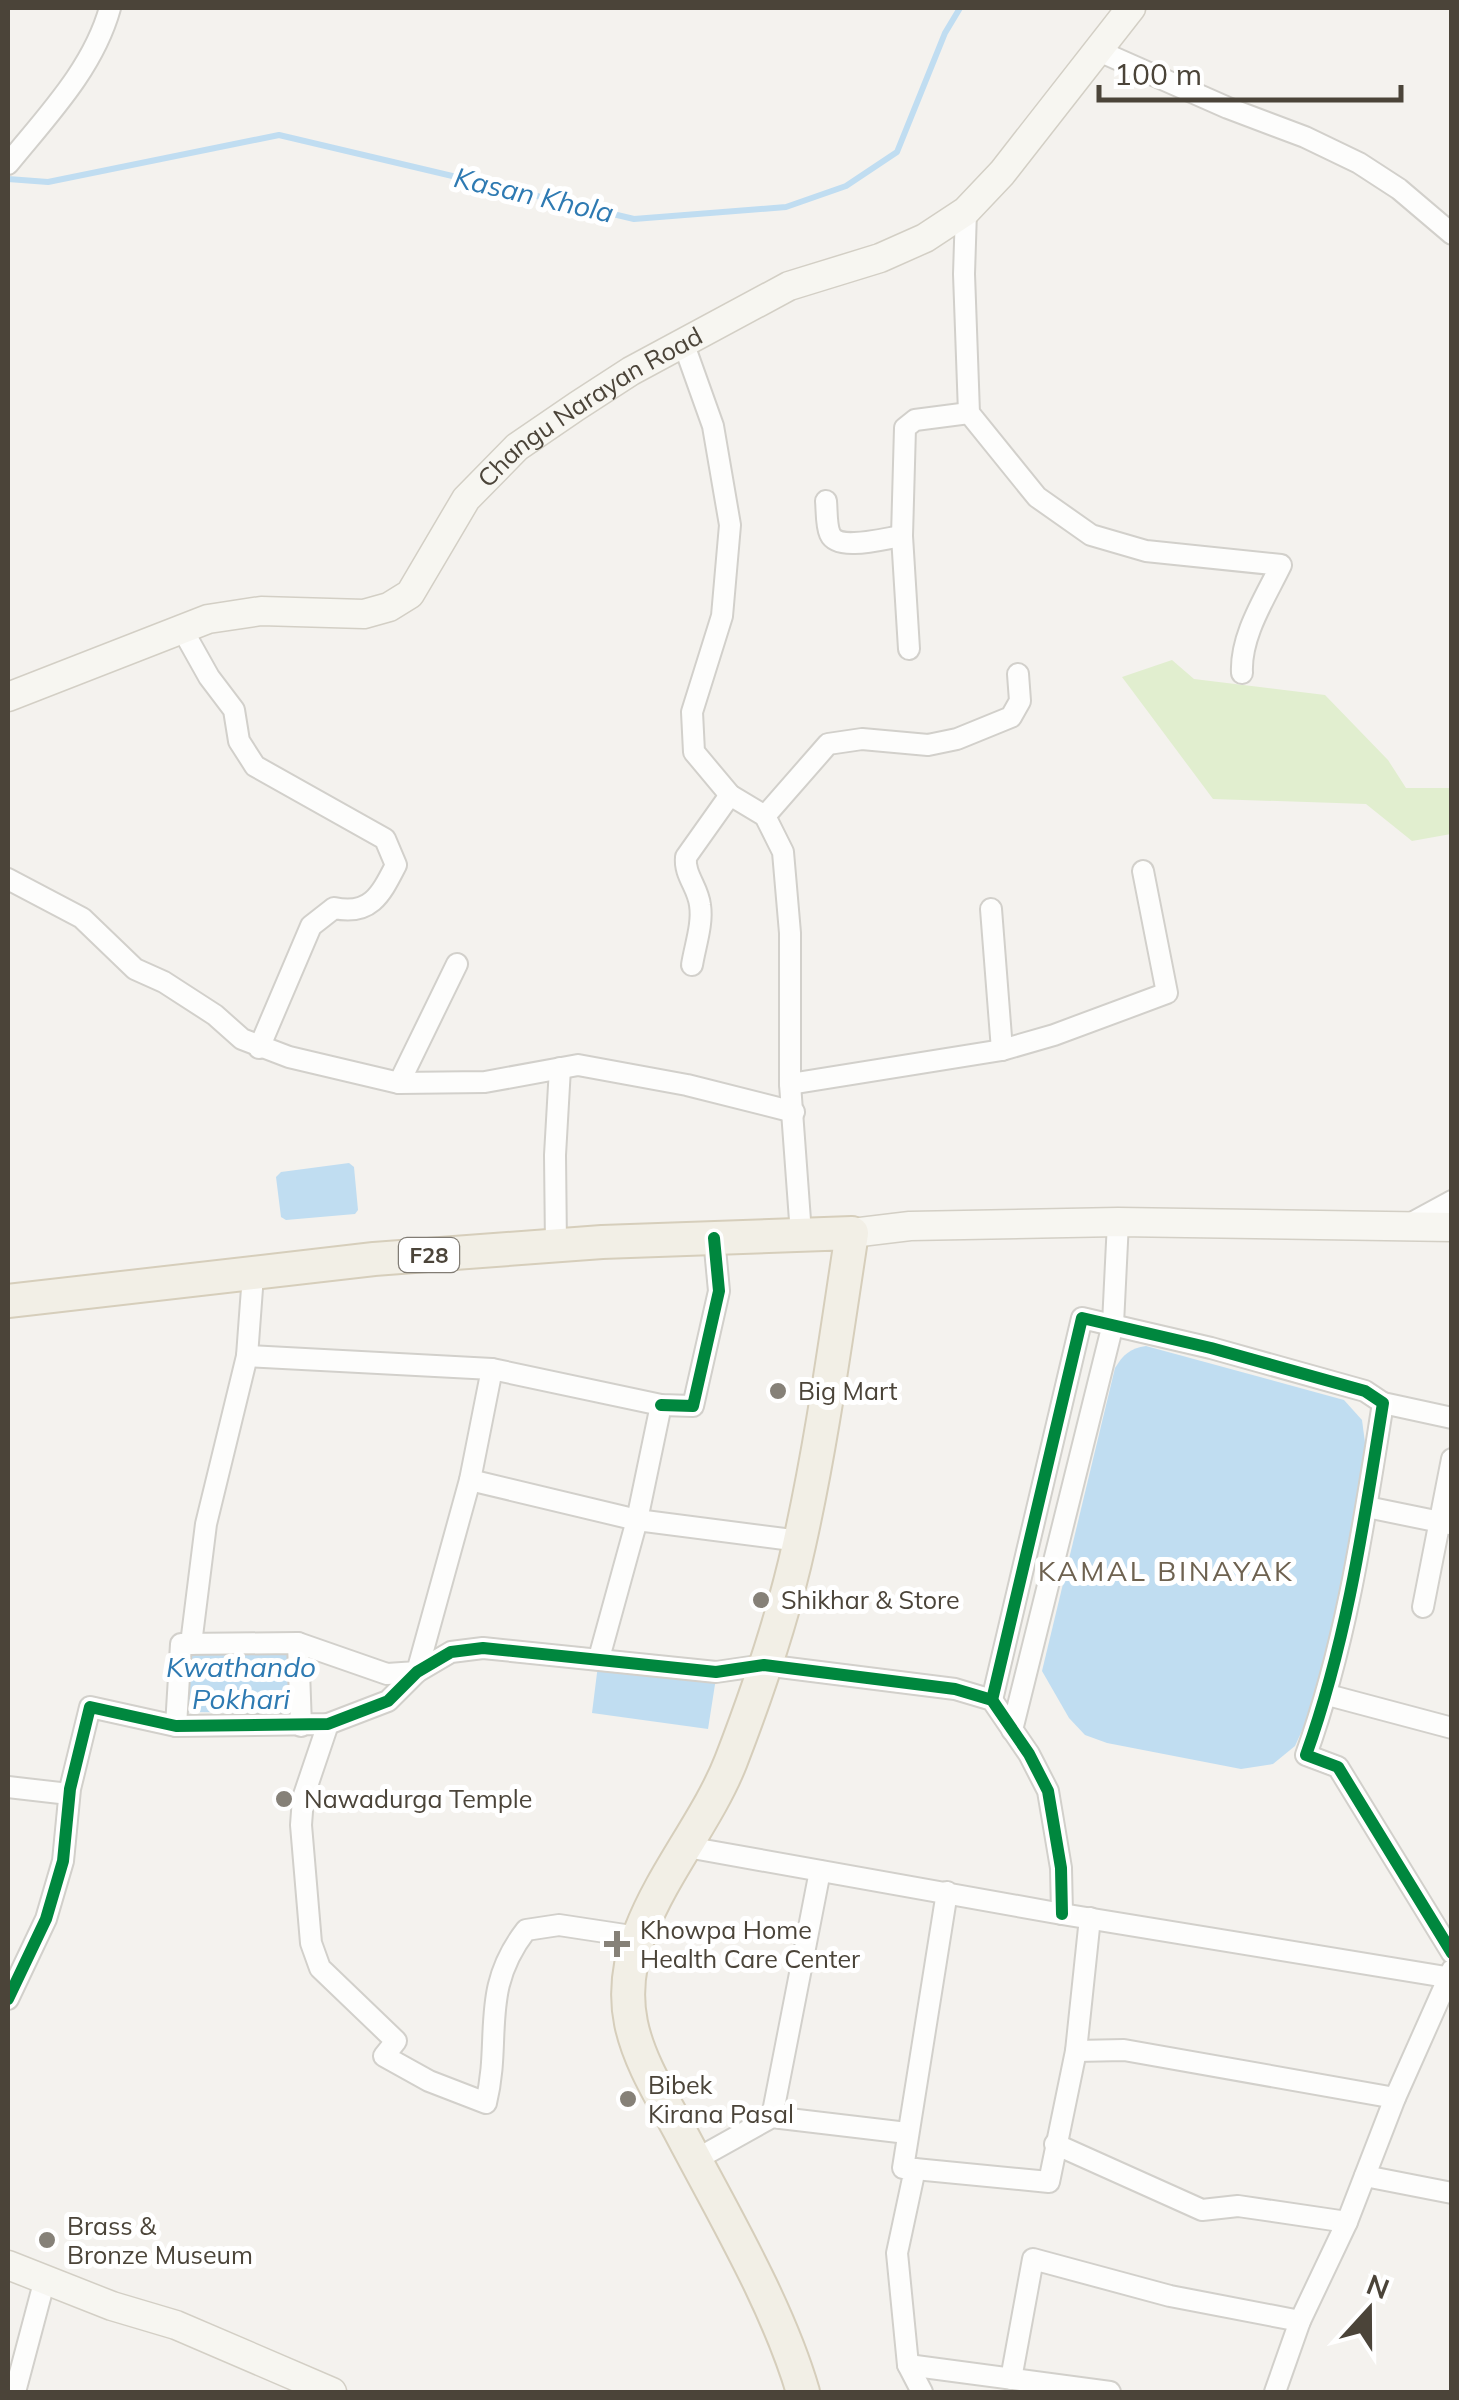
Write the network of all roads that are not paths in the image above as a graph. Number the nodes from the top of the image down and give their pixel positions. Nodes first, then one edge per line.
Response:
1 (110, 8) edge
2 (1131, 8) edge
3 (1099, 51) junction
4 (8, 164) edge
5 (966, 211) junction
6 (1452, 234) edge
7 (683, 342) junction
8 (969, 413) junction
9 (826, 501) dead end
10 (902, 536) junction
11 (181, 627) junction
12 (909, 648) dead end
13 (1242, 673) dead end
14 (1018, 674) dead end
15 (8, 697) edge
16 (730, 795) junction
17 (765, 816) junction
18 (1143, 871) dead end
19 (8, 879) edge
20 (991, 908) dead end
21 (457, 964) dead end
22 (692, 965) dead end
23 (260, 1048) junction
24 (1002, 1050) junction
25 (560, 1068) junction
26 (398, 1084) junction
27 (790, 1084) junction
28 (794, 1112) junction
29 (1452, 1201) edge
30 (1118, 1222) junction
31 (1406, 1226) junction
32 (1452, 1227) edge
33 (852, 1232) junction
34 (800, 1234) junction
35 (714, 1238) junction
36 (556, 1246) junction
37 (253, 1275) junction
38 (8, 1301) edge
39 (1114, 1324) junction
40 (246, 1356) junction
41 (492, 1368) junction
42 (1383, 1402) junction
43 (661, 1405) junction
44 (1452, 1418) edge
45 (1452, 1459) edge
46 (470, 1480) junction
47 (1367, 1506) junction
48 (637, 1520) junction
49 (1445, 1523) edge
50 (800, 1542) junction
51 (1424, 1607) dead end
52 (298, 1643) junction
53 (190, 1644) junction
54 (599, 1658) junction
55 (764, 1665) junction
56 (417, 1672) junction
57 (1328, 1695) junction
58 (992, 1700) junction
59 (328, 1724) junction
60 (176, 1726) junction
61 (301, 1726) junction
62 (1452, 1728) edge
63 (1012, 1730) junction
64 (8, 1787) edge
65 (69, 1794) junction
66 (687, 1846) junction
67 (820, 1871) junction
68 (946, 1892) junction
69 (1062, 1914) junction
70 (1090, 1918) junction
71 (638, 1937) junction
72 (1452, 1953) edge
73 (1451, 1975) edge
74 (8, 1999) edge
75 (1076, 2051) junction
76 (1395, 2098) junction
77 (772, 2117) junction
78 (907, 2133) junction
79 (1055, 2144) junction
80 (695, 2160) junction
81 (916, 2169) junction
82 (1365, 2176) junction
83 (1452, 2193) edge
84 (1348, 2222) junction
85 (8, 2265) edge
86 (45, 2279) junction
87 (1300, 2321) junction
88 (908, 2365) junction
89 (1010, 2379) junction
90 (15, 2392) edge
91 (332, 2392) edge
92 (803, 2392) edge
93 (922, 2392) edge
94 (1110, 2392) edge
95 (1275, 2392) edge

1 - 4 street
2 - 3 main road, Changu Narayan Road
3 - 5 main road, Changu Narayan Road
3 - 6 street
5 - 7 main road, Changu Narayan Road
5 - 8 street
7 - 11 main road, Changu Narayan Road
7 - 16 street
8 - 10 street
8 - 13 street
9 - 10 street
10 - 12 street
11 - 15 main road, Changu Narayan Road
11 - 23 street
14 - 17 street
16 - 17 street
16 - 22 street
17 - 27 street
18 - 24 street
19 - 23 street
20 - 24 street
21 - 26 street
23 - 26 street
24 - 27 street
25 - 26 street
25 - 28 street
25 - 36 street
27 - 28 street
28 - 34 street
29 - 31 street
30 - 31 main road, F28
30 - 33 main road, F28
30 - 39 street
31 - 32 main road, F28
33 - 34 main road, F28
33 - 50 main road
34 - 35 main road, F28
35 - 36 main road, F28
35 - 43 street
36 - 37 main road, F28
37 - 38 main road, F28
37 - 40 street
39 - 42 street
39 - 58 street
39 - 63 street
40 - 41 street
40 - 53 street
41 - 43 street
41 - 46 street
42 - 44 street
42 - 47 street
43 - 48 street
45 - 49 street
46 - 48 street
46 - 56 street
47 - 49 street
47 - 57 street
48 - 50 street
48 - 54 street
49 - 51 street
50 - 55 main road
52 - 53 street
52 - 56 street
52 - 61 street
53 - 60 street
54 - 55 street
54 - 56 street
55 - 58 street
55 - 66 main road
56 - 59 street
57 - 62 street
57 - 72 street
58 - 63 street
59 - 61 street
59 - 71 street
60 - 61 street
60 - 65 street
63 - 69 street
64 - 65 street
65 - 74 street
66 - 67 street
66 - 71 main road
67 - 68 street
67 - 77 street
68 - 69 street
68 - 78 street
69 - 70 street
70 - 73 street
70 - 75 street
71 - 80 main road
73 - 76 street
75 - 76 street
75 - 79 street
76 - 82 street
77 - 78 street
77 - 80 street
78 - 81 street
79 - 81 street
79 - 84 street
80 - 92 main road
81 - 88 street
82 - 83 street
82 - 84 street
84 - 87 street
85 - 86 main road
86 - 90 street
86 - 91 main road
87 - 89 street
87 - 95 street
88 - 89 street
88 - 93 street
89 - 94 street

